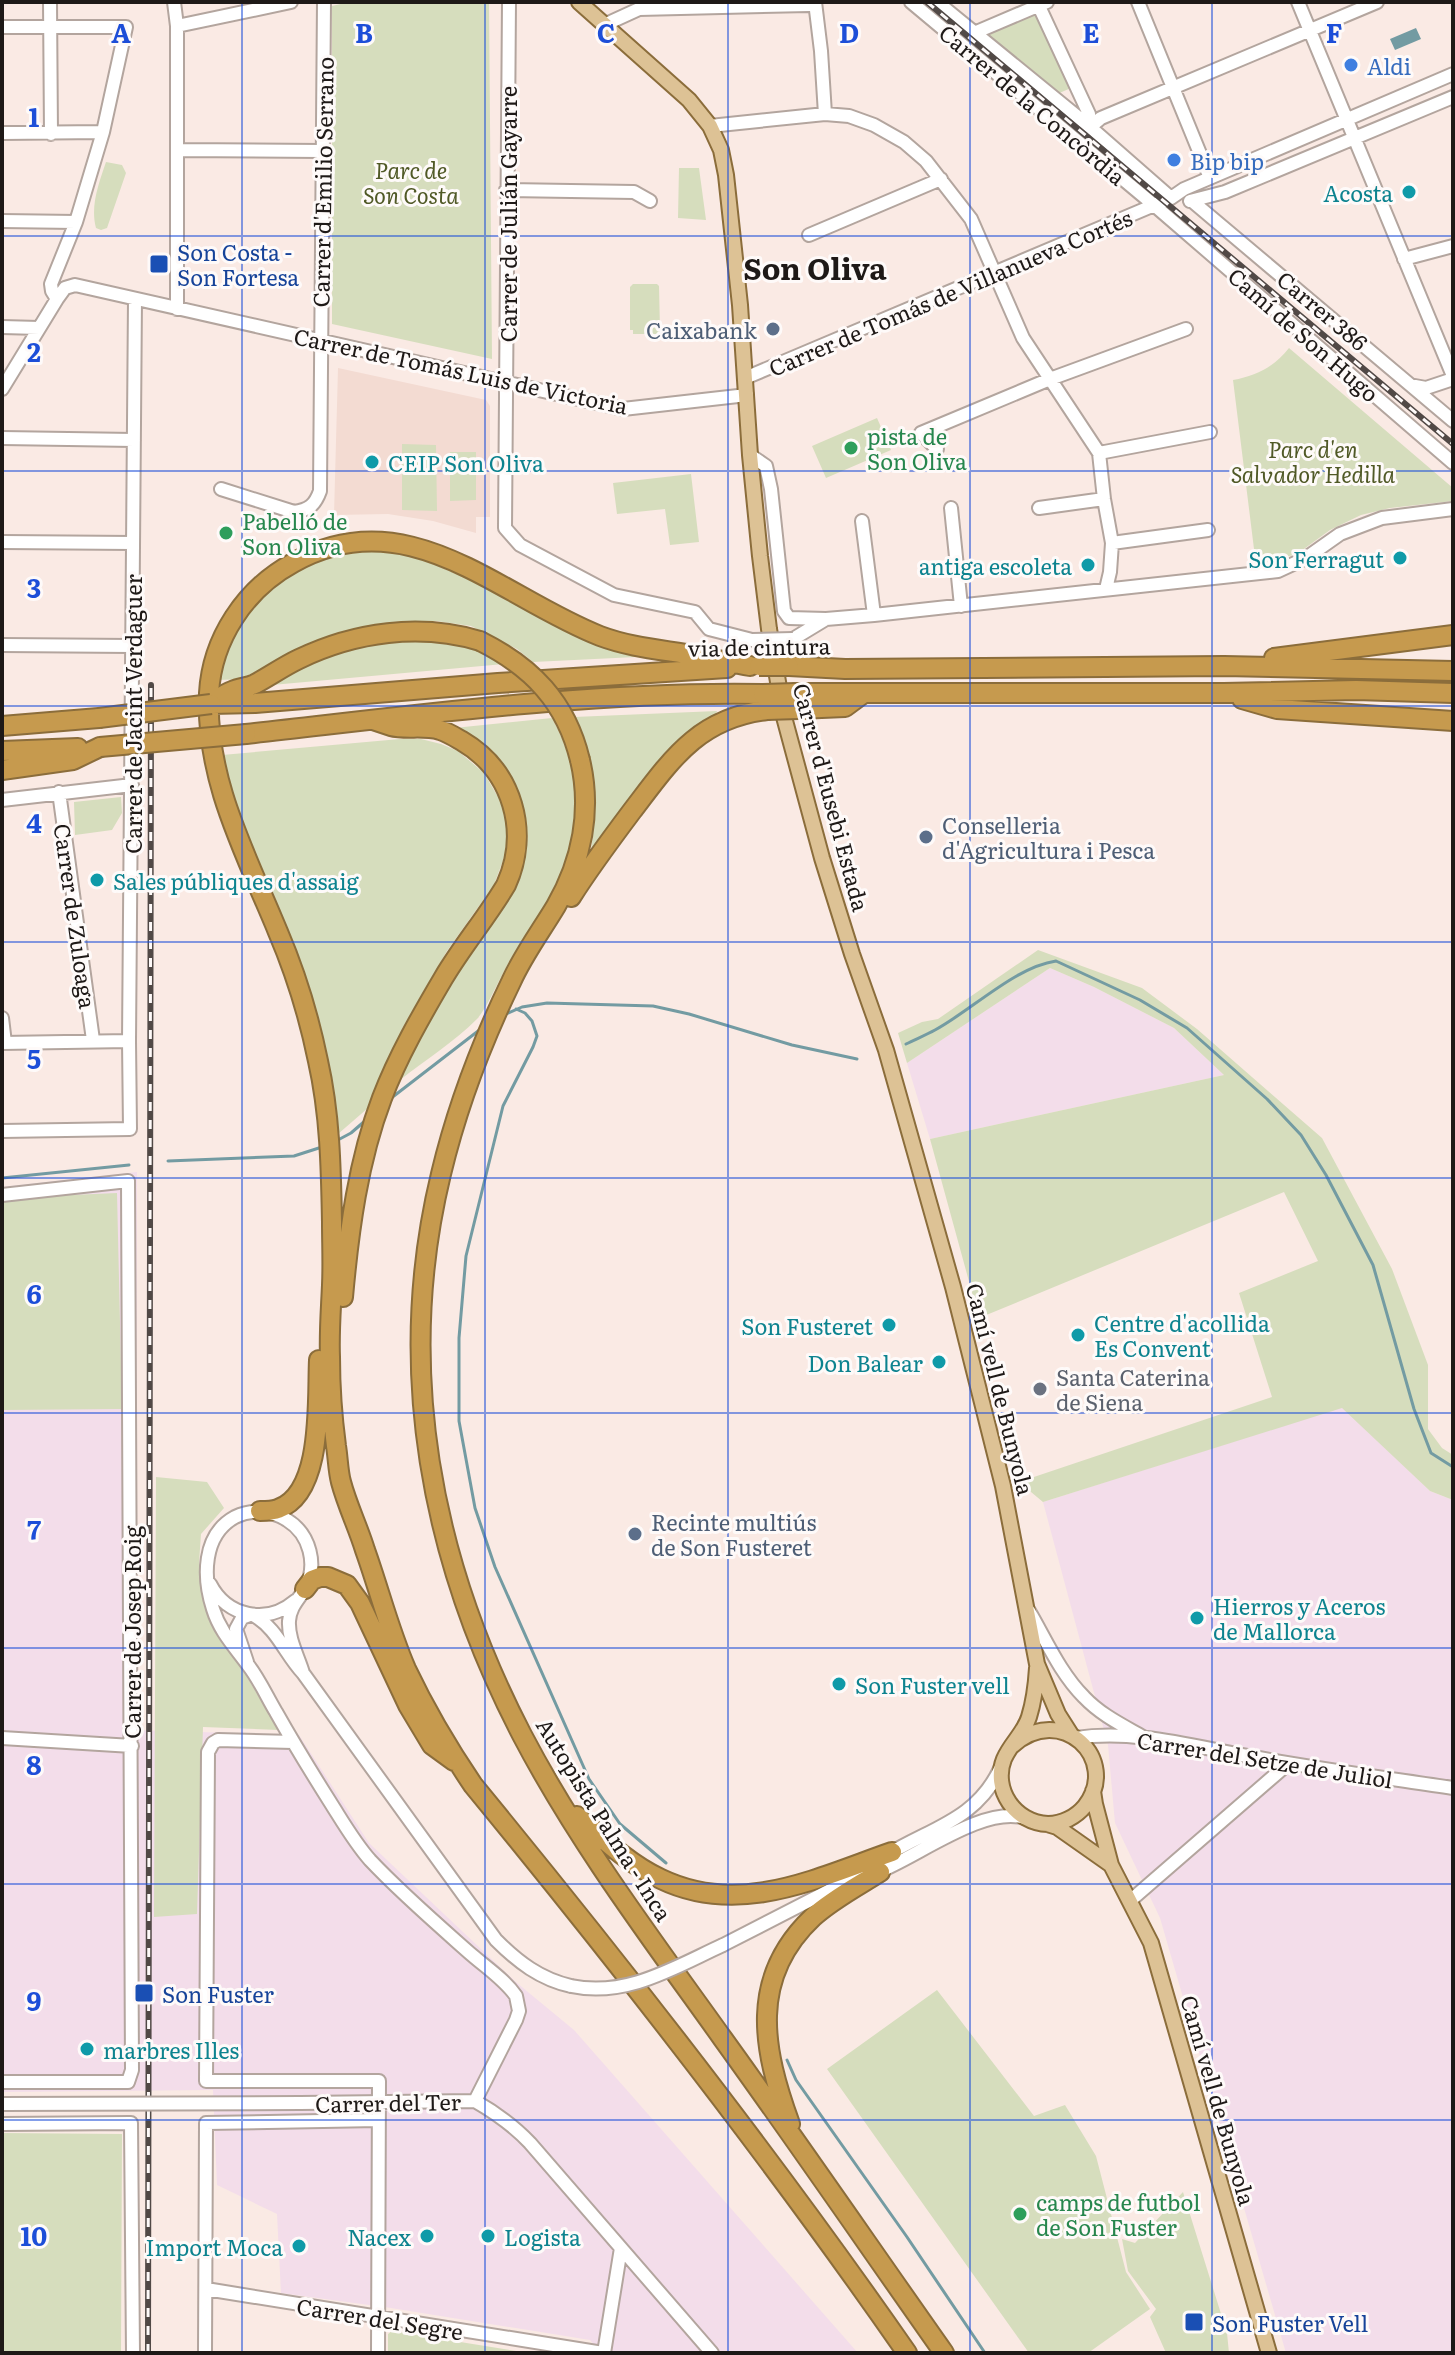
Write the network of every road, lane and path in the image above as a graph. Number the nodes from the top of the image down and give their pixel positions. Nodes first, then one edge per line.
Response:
1 (50, 2) edge
2 (174, 2) edge
3 (291, 2) edge
4 (324, 2) edge
5 (509, 2) edge
6 (579, 2) edge
7 (815, 2) edge
8 (911, 2) edge
9 (937, 2) edge
10 (1138, 2) edge
11 (1298, 2) edge
12 (1377, 2) edge
13 (1041, 3) edge
14 (604, 25) junction
15 (50, 26) junction
16 (177, 26) junction
17 (2, 27) edge
18 (1310, 31) junction
19 (974, 33) junction
20 (1453, 74) edge
21 (1174, 87) junction
22 (1453, 97) edge
23 (825, 114) junction
24 (1347, 120) junction
25 (710, 126) junction
26 (1090, 127) junction
27 (103, 132) junction
28 (2, 133) edge
29 (51, 134) junction
30 (1354, 139) junction
31 (177, 150) junction
32 (322, 151) junction
33 (1226, 171) junction
34 (1210, 178) junction
35 (941, 179) junction
36 (506, 190) junction
37 (1171, 198) junction
38 (650, 201) dead end
39 (1205, 204) junction
40 (1154, 205) junction
41 (2, 221) edge
42 (76, 222) junction
43 (809, 235) dead end
44 (1453, 246) edge
45 (1404, 259) junction
46 (993, 273) junction
47 (57, 299) junction
48 (135, 299) junction
49 (177, 309) junction
50 (2, 327) edge
51 (39, 328) junction
52 (1186, 329) dead end
53 (320, 342) junction
54 (1453, 377) edge
55 (745, 378) junction
56 (1050, 379) junction
57 (506, 382) junction
58 (1409, 382) junction
59 (2, 389) edge
60 (747, 395) junction
61 (1453, 421) edge
62 (1210, 432) dead end
63 (2, 438) edge
64 (134, 440) junction
65 (937, 449) dead end
66 (1099, 453) junction
67 (750, 455) junction
68 (1453, 463) edge
69 (221, 489) dead end
70 (1104, 499) junction
71 (951, 508) dead end
72 (1039, 508) dead end
73 (1453, 509) edge
74 (862, 521) dead end
75 (1208, 530) dead end
76 (2, 542) edge
77 (133, 543) junction
78 (1112, 543) junction
79 (1106, 589) junction
80 (961, 606) junction
81 (874, 615) junction
82 (826, 619) junction
83 (1453, 635) edge
84 (2, 645) edge
85 (132, 646) junction
86 (754, 666) junction
87 (1224, 666) junction
88 (1453, 671) edge
89 (1224, 693) junction
90 (1453, 693) edge
91 (765, 702) junction
92 (211, 704) junction
93 (373, 720) junction
94 (1453, 721) edge
95 (2, 726) edge
96 (100, 747) junction
97 (2, 751) edge
98 (2, 770) edge
99 (132, 785) junction
100 (59, 792) junction
101 (2, 800) edge
102 (499, 1006) junction
103 (2, 1018) edge
104 (93, 1040) junction
105 (129, 1041) junction
106 (4, 1043) edge
107 (886, 1050) joint
108 (2, 1131) edge
109 (2, 1195) edge
110 (333, 1283) junction
111 (260, 1511) junction
112 (352, 1511) junction
113 (208, 1577) junction
114 (301, 1594) junction
115 (1027, 1608) junction
116 (252, 1615) junction
117 (1037, 1664) junction
118 (248, 1665) junction
119 (303, 1673) junction
120 (1074, 1737) junction
121 (2, 1738) edge
122 (1145, 1738) junction
123 (293, 1742) junction
124 (132, 1746) junction
125 (1008, 1752) junction
126 (1286, 1763) junction
127 (459, 1764) junction
128 (1453, 1788) edge
129 (1093, 1791) junction
130 (561, 1802) junction
131 (1028, 1819) junction
132 (1045, 1824) junction
133 (892, 1852) junction
134 (1111, 1865) junction
135 (880, 1872) junction
136 (834, 1888) junction
137 (1131, 1900) junction
138 (2, 2082) edge
139 (475, 2101) junction
140 (379, 2102) junction
141 (2, 2104) edge
142 (378, 2120) junction
143 (2, 2124) edge
144 (798, 2145) junction
145 (621, 2248) junction
146 (206, 2289) junction
147 (378, 2318) junction
148 (133, 2353) edge
149 (205, 2353) edge
150 (378, 2353) edge
151 (603, 2353) edge
152 (712, 2353) edge
153 (907, 2353) edge
154 (944, 2353) edge
155 (1269, 2353) edge

1 - 15 street
2 - 16 street
3 - 16 street
4 - 32 street, Carrer d'Emilio Serrano
5 - 36 street, Carrer de Julián Gayarre
6 - 14 main road, Carrer d'Eusebi Estada
7 - 14 street
7 - 23 street
8 - 40 street, Carrer de la Concòrdia
9 - 19 street, Carrer de la Concòrdia
10 - 21 street
11 - 18 street
12 - 18 street
13 - 19 street
13 - 26 street
14 - 25 main road, Carrer d'Eusebi Estada
15 - 17 street
15 - 27 street
15 - 29 street
16 - 31 street
18 - 21 street
18 - 24 street
19 - 26 street, Carrer de la Concòrdia
20 - 24 street, Carrer de Tomás de Villanueva Cortés
21 - 26 street
21 - 34 street
22 - 30 street
23 - 25 street
23 - 35 street
24 - 30 street
24 - 33 street, Carrer de Tomás de Villanueva Cortés
25 - 55 main road, Carrer d'Eusebi Estada
26 - 37 street, Carrer de la Concòrdia
27 - 29 street
27 - 42 street
28 - 29 street
30 - 39 street
30 - 45 street
31 - 32 street
31 - 49 street
32 - 53 street, Carrer d'Emilio Serrano
33 - 34 street, Carrer de Tomás de Villanueva Cortés
33 - 39 street
34 - 37 street, Carrer de Tomás de Villanueva Cortés
35 - 43 street
35 - 46 street
36 - 38 street
36 - 57 street, Carrer de Julián Gayarre
37 - 39 street
37 - 40 street, Carrer de Tomás de Villanueva Cortés
39 - 58 street, Carrer 386
40 - 46 street, Carrer de Tomás de Villanueva Cortés
40 - 68 street, Camí de Son Hugo
41 - 42 street
42 - 47 street
44 - 45 street
45 - 54 street
46 - 55 street, Carrer de Tomás de Villanueva Cortés
46 - 56 street
47 - 48 street, Carrer de Tomás Luis de Victoria
47 - 51 street
48 - 49 street, Carrer de Tomás Luis de Victoria
48 - 64 street, Carrer de Jacint Verdaguer
49 - 53 street, Carrer de Tomás Luis de Victoria
50 - 51 street
51 - 59 street
52 - 56 street
53 - 57 street, Carrer de Tomás Luis de Victoria
53 - 69 street, Carrer d'Emilio Serrano
54 - 58 street
55 - 60 main road, Carrer d'Eusebi Estada
56 - 65 street
56 - 66 street
57 - 60 street, Carrer de Tomás Luis de Victoria
57 - 82 street, Carrer de Julián Gayarre, bridge
58 - 61 street, Carrer 386
60 - 67 main road, Carrer d'Eusebi Estada
62 - 66 street
63 - 64 street
64 - 77 street, Carrer de Jacint Verdaguer
66 - 70 street
67 - 82 street
67 - 107 main road, Carrer d'Eusebi Estada
70 - 72 street
70 - 78 street
71 - 80 street
73 - 79 street
74 - 81 street
75 - 78 street
76 - 77 street
77 - 85 street, Carrer de Jacint Verdaguer
78 - 79 street
79 - 80 street
80 - 81 street
81 - 82 street
83 - 87 highway
84 - 85 street
85 - 99 street, Carrer de Jacint Verdaguer
86 - 87 highway, via de cintura, bridge
86 - 92 highway, via de cintura
86 - 110 highway
87 - 88 highway
89 - 90 highway
89 - 91 highway, bridge
89 - 94 highway
91 - 93 highway
91 - 102 highway
92 - 95 highway, bridge
92 - 102 highway, bridge
93 - 96 highway, bridge
93 - 112 highway
96 - 97 highway
96 - 98 highway
99 - 100 street
99 - 105 street, Carrer de Jacint Verdaguer
100 - 101 street
100 - 104 street, Carrer de Zuloaga
102 - 130 highway, Autopista Palma - Inca
103 - 106 street
104 - 105 street
104 - 106 street
105 - 108 street, Carrer de Jacint Verdaguer
107 - 115 main road, Camí vell de Bunyola
109 - 124 street, Carrer de Josep Roig
110 - 111 highway
110 - 112 highway
111 - 113 street
111 - 114 street
112 - 127 highway
113 - 116 street
113 - 118 street
114 - 116 street
114 - 119 street
114 - 127 highway
115 - 117 main road, Camí vell de Bunyola
115 - 122 street
116 - 118 street
116 - 119 street
117 - 120 main road, Camí vell de Bunyola
117 - 125 main road
118 - 123 street
119 - 136 street, bridge
120 - 122 street, Carrer del Setze de Juliol
120 - 125 main road
120 - 129 main road
121 - 124 street
122 - 126 street, Carrer del Setze de Juliol
123 - 139 street
123 - 140 street
124 - 138 street, Carrer de Josep Roig
125 - 131 main road
125 - 133 street
126 - 128 street, Carrer del Setze de Juliol
126 - 137 street
127 - 153 highway
129 - 132 main road
129 - 134 main road, Camí vell de Bunyola
130 - 133 highway
130 - 144 highway, Autopista Palma - Inca
131 - 132 main road
131 - 135 street
132 - 134 main road, Camí vell de Bunyola
133 - 136 street
134 - 137 main road, Camí vell de Bunyola
135 - 136 street
135 - 144 highway
137 - 155 main road, Camí vell de Bunyola
139 - 140 street, Carrer del Ter
139 - 145 street, Carrer del Ter
140 - 141 street, Carrer del Ter, bridge
140 - 142 street
142 - 146 street, Carrer del Ter
142 - 147 street
143 - 148 street
144 - 154 highway, Autopista Palma - Inca
145 - 151 street
145 - 152 street, Carrer del Ter
146 - 147 street, Carrer del Segre
146 - 149 street
147 - 150 street
147 - 151 street, Carrer del Segre

